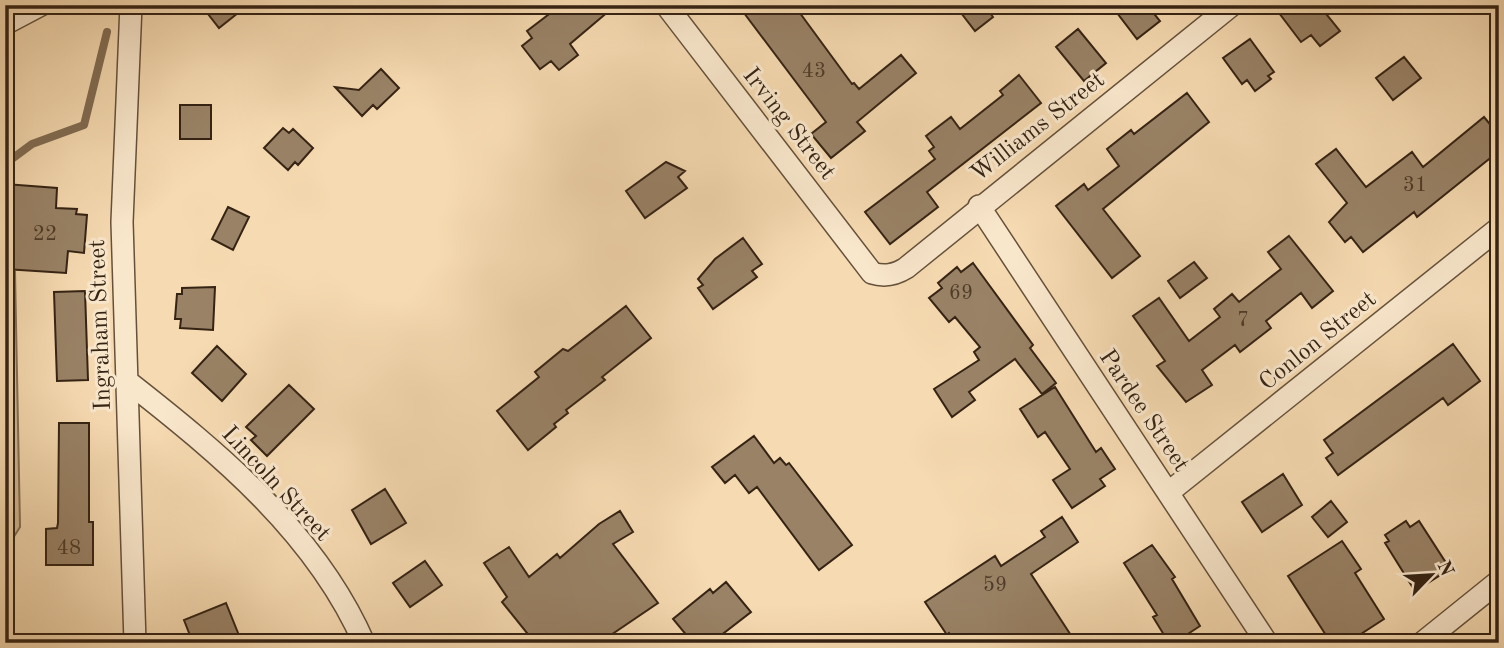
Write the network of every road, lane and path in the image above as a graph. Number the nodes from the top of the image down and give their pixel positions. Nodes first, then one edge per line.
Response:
1 (41, 5) edge
2 (131, 5) edge
3 (666, 5) edge
4 (1232, 5) edge
5 (5, 24) edge
6 (979, 206) junction
7 (1499, 228) edge
8 (872, 272) joint
9 (127, 380) junction
10 (1169, 492) junction
11 (1499, 582) edge
12 (135, 643) edge
13 (364, 643) edge
14 (1268, 643) edge
15 (1422, 643) edge

1 - 5 street
2 - 9 street, Ingraham Street
3 - 8 street, Irving Street
4 - 6 street, Williams Street
6 - 8 street, Williams Street
6 - 10 street, Pardee Street
7 - 10 street, Conlon Street
9 - 12 street, Ingraham Street
9 - 13 street, Lincoln Street
10 - 14 street, Pardee Street
11 - 15 street

